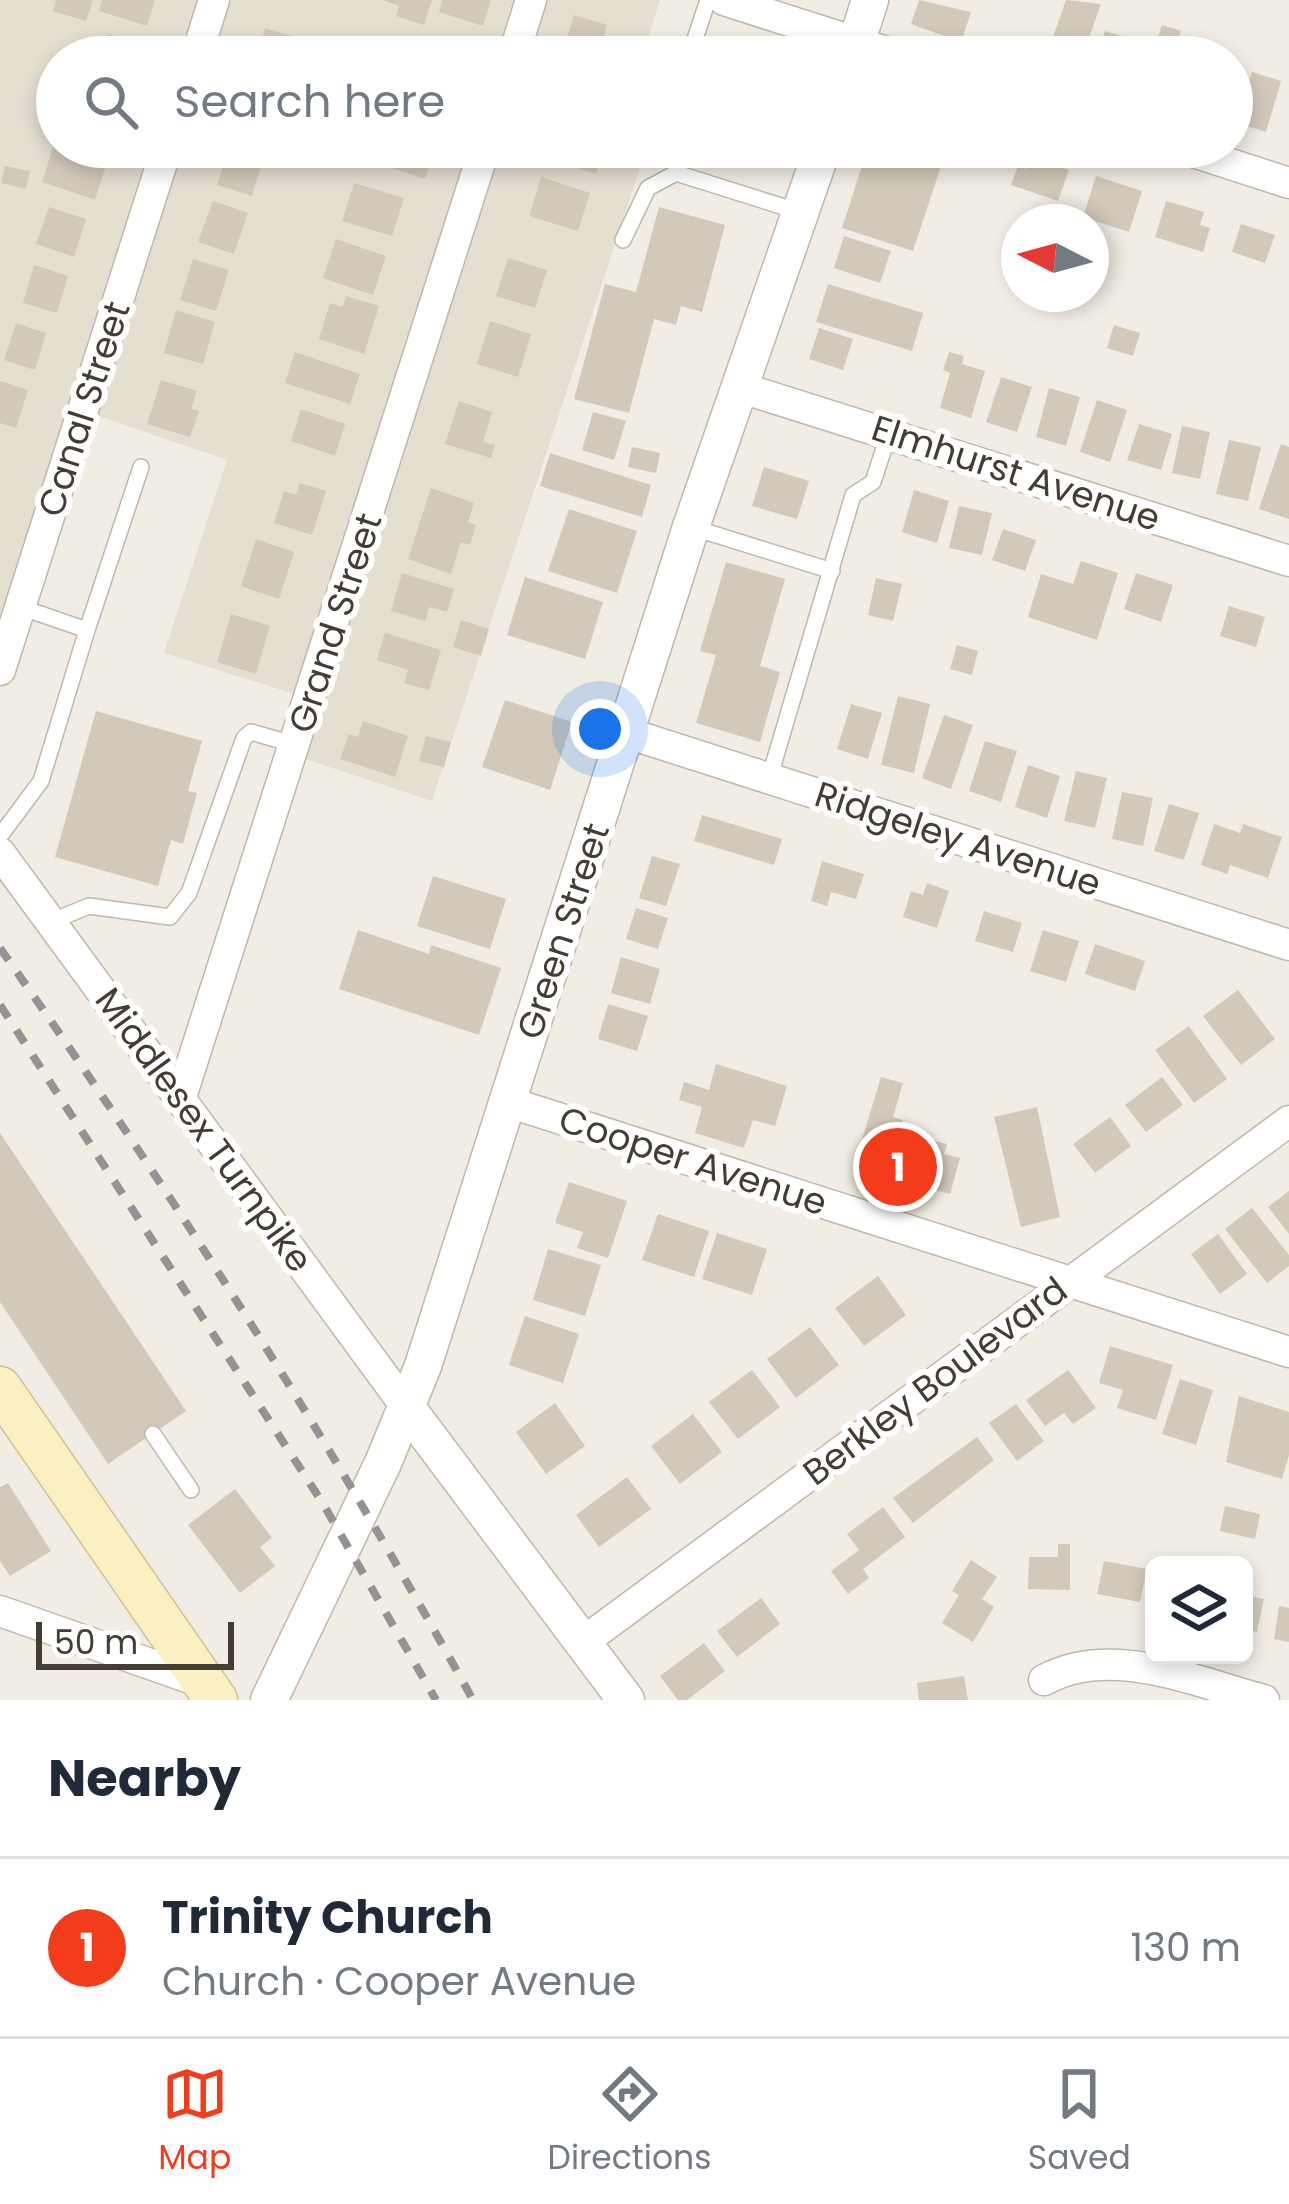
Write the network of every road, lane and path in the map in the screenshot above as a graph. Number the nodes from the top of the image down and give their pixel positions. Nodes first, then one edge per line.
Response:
1 (214, 0) edge
2 (531, 0) edge
3 (708, 0) edge
4 (724, 0) edge
5 (870, 0) edge
6 (203, 36) edge
7 (520, 36) edge
8 (696, 36) edge
9 (818, 36) edge
10 (859, 36) edge
11 (160, 168) edge
12 (478, 168) edge
13 (816, 168) edge
14 (1243, 168) edge
15 (1289, 183) edge
16 (800, 212) junction
17 (622, 240) dead end
18 (742, 388) junction
19 (889, 433) junction
20 (141, 467) dead end
21 (691, 527) junction
22 (1289, 561) edge
23 (832, 572) junction
24 (20, 608) junction
25 (87, 630) junction
26 (0, 670) edge
27 (626, 734) junction
28 (296, 745) junction
29 (769, 779) junction
30 (0, 836) edge
31 (0, 853) edge
32 (50, 922) junction
33 (1289, 945) edge
34 (181, 1097) junction
35 (508, 1102) junction
36 (1289, 1121) edge
37 (1069, 1281) junction
38 (1289, 1352) edge
39 (0, 1388) edge
40 (407, 1408) junction
41 (153, 1434) dead end
42 (191, 1490) dead end
43 (0, 1611) edge
44 (583, 1642) junction
45 (1044, 1680) dead end
46 (210, 1691) edge
47 (269, 1700) edge
48 (626, 1700) edge
49 (1264, 1700) edge

1 - 6 street
2 - 7 street
3 - 8 lane
4 - 9 street
5 - 10 street
11 - 24 street, Canal Street
12 - 28 street, Grand Street
13 - 16 street, Green Street
14 - 15 street
16 - 17 lane
16 - 18 street, Green Street
18 - 19 street, Elmhurst Avenue
18 - 21 street, Green Street
19 - 22 street, Elmhurst Avenue
19 - 23 lane
20 - 25 lane
21 - 23 lane
21 - 27 street, Green Street
23 - 29 lane
24 - 25 lane
24 - 26 street, Canal Street
25 - 30 lane
27 - 29 street, Ridgeley Avenue
27 - 35 street, Green Street
28 - 32 lane
28 - 34 street, Grand Street
29 - 33 street, Ridgeley Avenue
31 - 32 street, Middlesex Turnpike
32 - 34 street, Middlesex Turnpike
34 - 40 street, Middlesex Turnpike
35 - 37 street, Cooper Avenue
35 - 40 street, Green Street
36 - 37 street, Berkley Boulevard
37 - 38 street, Cooper Avenue
37 - 44 street, Berkley Boulevard
39 - 46 main road
40 - 44 street
40 - 47 street, Green Street
41 - 42 lane
43 - 46 street
44 - 48 street
45 - 49 street

